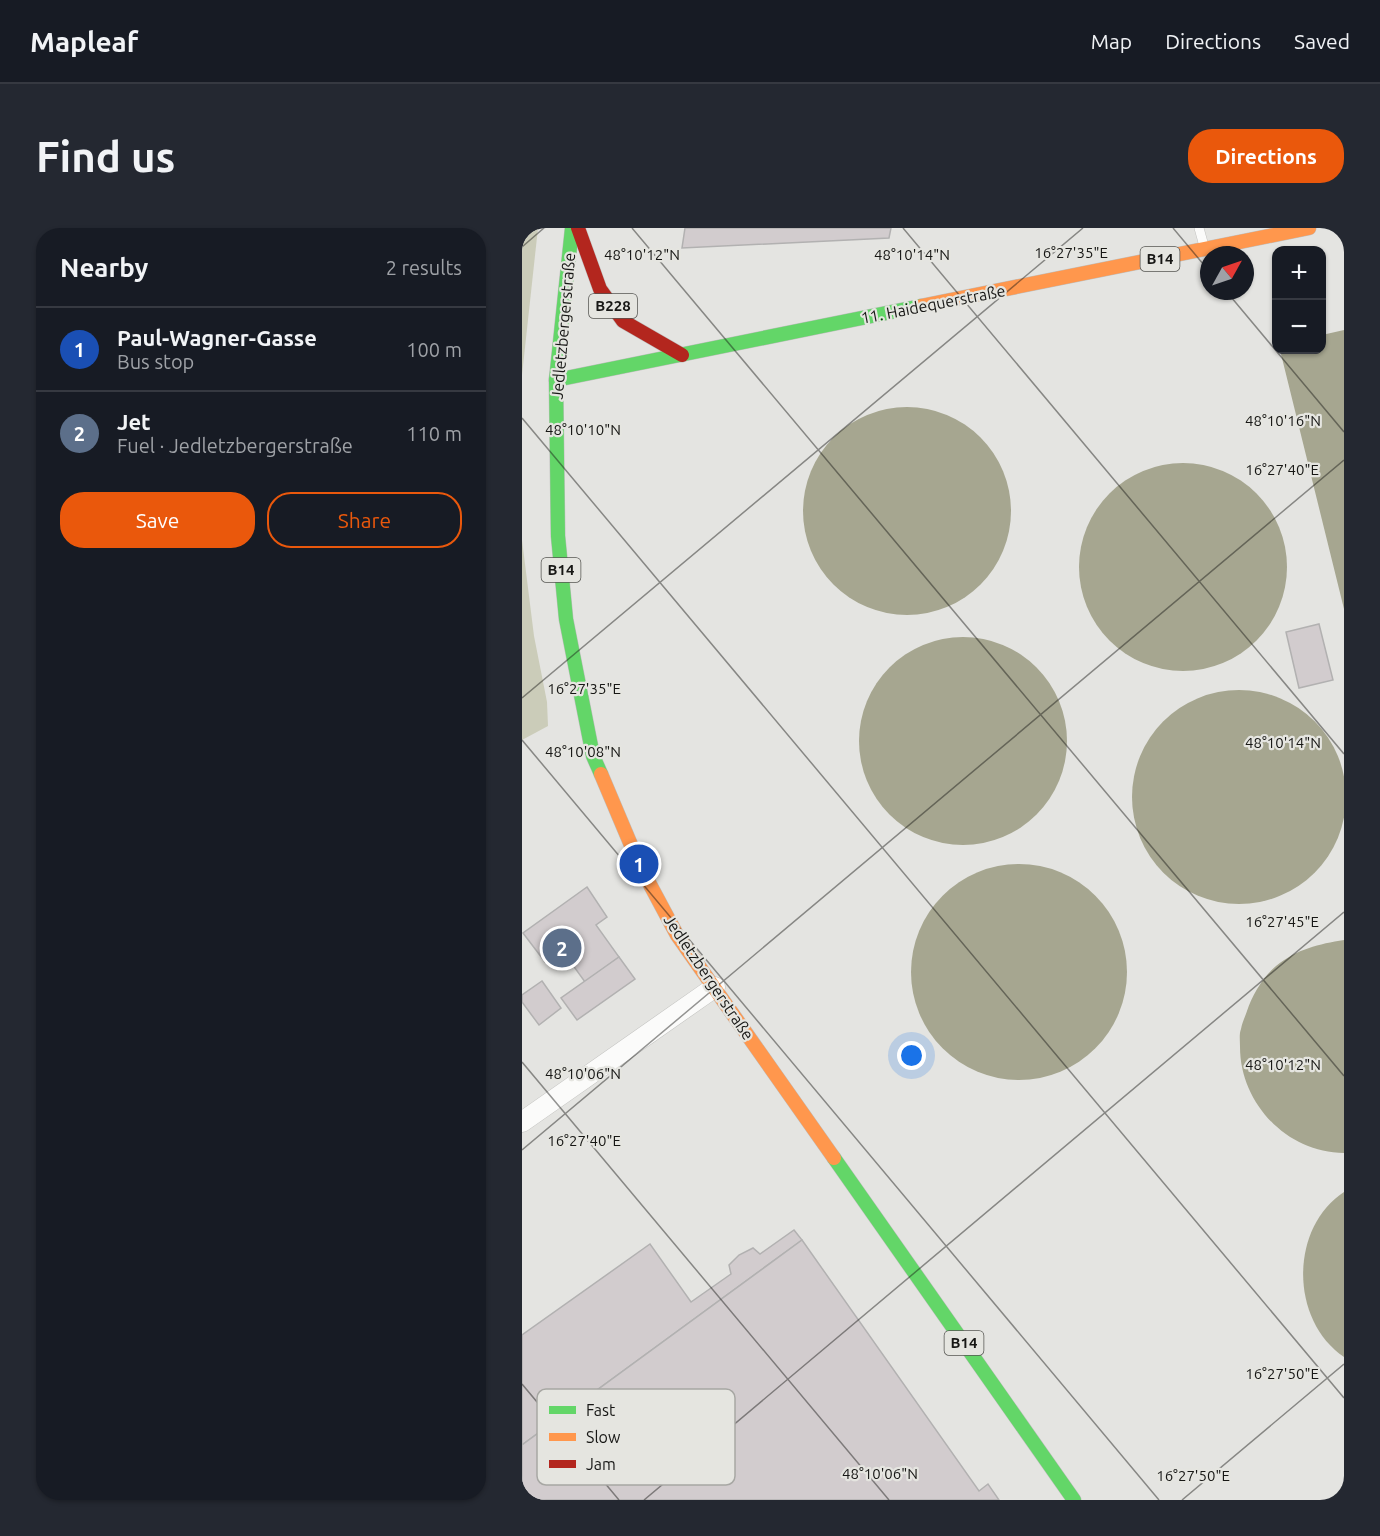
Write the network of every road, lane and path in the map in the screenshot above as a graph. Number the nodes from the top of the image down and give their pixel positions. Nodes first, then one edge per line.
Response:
1 (572, 228) edge
2 (578, 228) edge
3 (1199, 228) edge
4 (1309, 228) edge
5 (1204, 246) edge
6 (1220, 246) edge
7 (1200, 250) edge
8 (682, 355) junction
9 (556, 380) junction
10 (715, 987) junction
11 (522, 1122) edge
12 (1074, 1500) edge

1 - 9 main road, Jedletzbergerstraße / B228
2 - 8 main road, B228
3 - 5 lane
4 - 6 main road, 11. Haidequerstraße / B14
7 - 8 main road, 11. Haidequerstraße / B14
8 - 9 main road, 11. Haidequerstraße / B14
9 - 10 main road, Jedletzbergerstraße / B14
10 - 11 street
10 - 12 main road, Jedletzbergerstraße / B14

